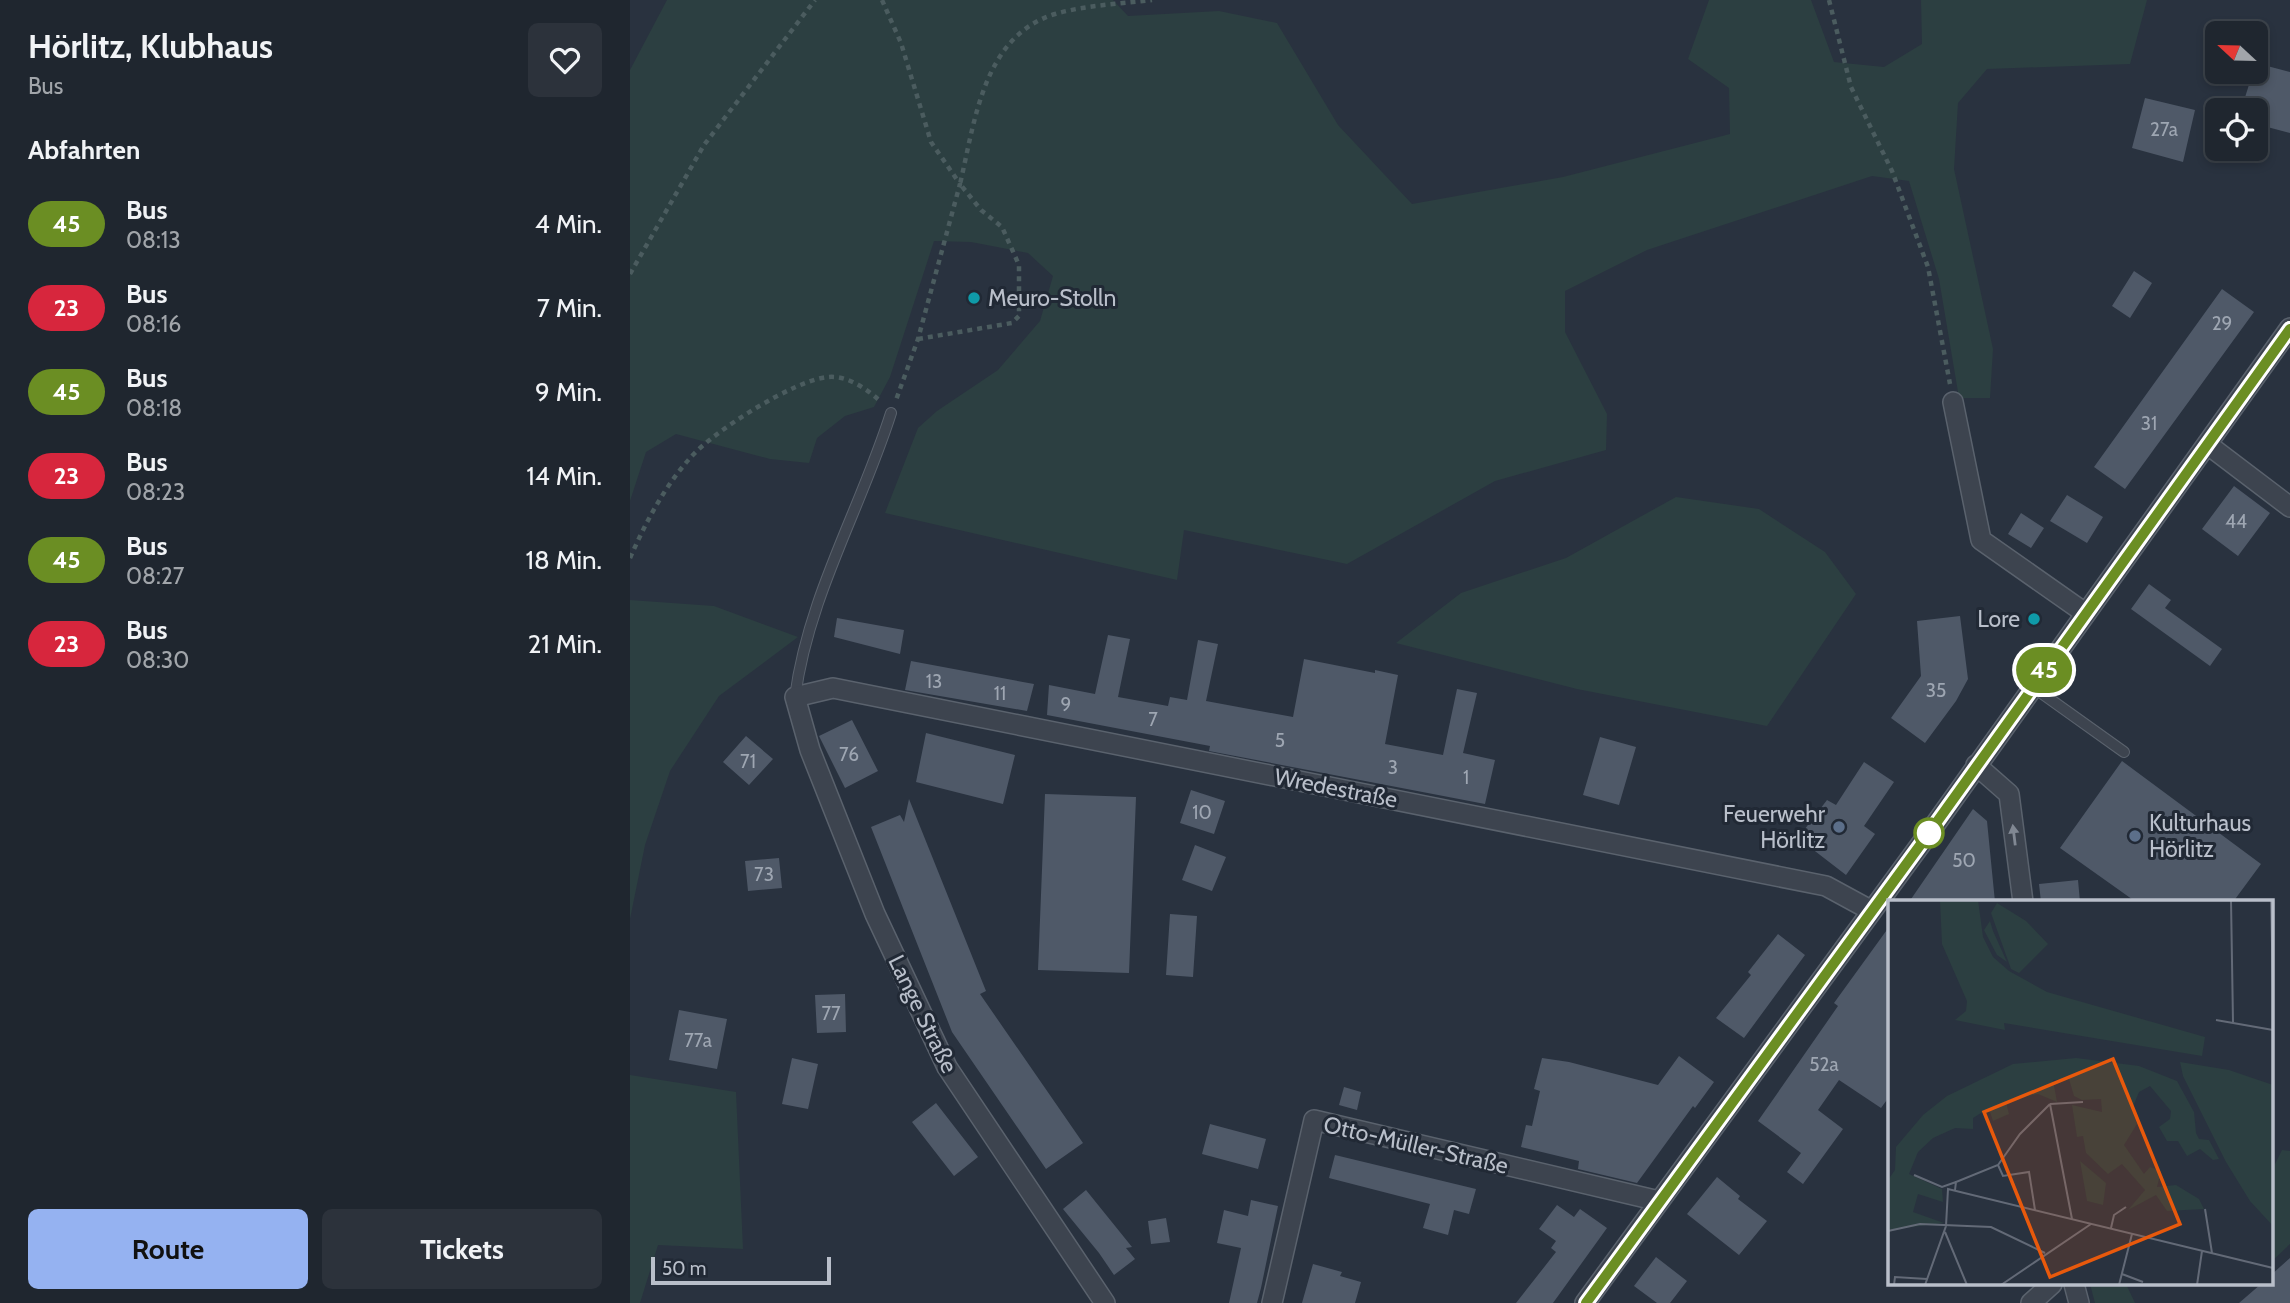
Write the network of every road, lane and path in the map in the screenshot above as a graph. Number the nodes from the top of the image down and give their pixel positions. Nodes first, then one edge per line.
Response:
1 (815, 0) edge
2 (882, 0) edge
3 (1152, 0) edge
4 (1829, 0) edge
5 (960, 184) junction
6 (630, 274) edge
7 (2290, 328) edge
8 (918, 338) junction
9 (865, 388) dead end
10 (1953, 402) joint
11 (891, 413) joint
12 (2207, 444) junction
13 (2290, 507) edge
14 (630, 558) edge
15 (2085, 613) junction
16 (2032, 687) junction
17 (795, 697) junction
18 (2124, 752) dead end
19 (1976, 765) junction
20 (2023, 900) edge
21 (1872, 911) junction
22 (1658, 1200) junction
23 (2050, 1286) edge
24 (2075, 1286) edge
25 (1105, 1303) edge
26 (1272, 1303) edge
27 (1586, 1303) edge
28 (2031, 1303) edge
29 (2079, 1303) edge

1 - 6 path
2 - 5 path
3 - 5 path
4 - 10 path
5 - 8 path
5 - 8 path
7 - 12 street
8 - 11 path
9 - 14 path
10 - 15 street
11 - 17 lane
12 - 13 street
12 - 15 street
15 - 16 street
16 - 18 lane
16 - 19 street
17 - 21 street, Wredestraße
17 - 25 street, Lange Straße
20 -> 19 street
19 - 21 street
21 - 22 street
22 - 26 street, Otto-Müller-Straße
22 - 27 street
23 - 28 street
24 - 29 street

